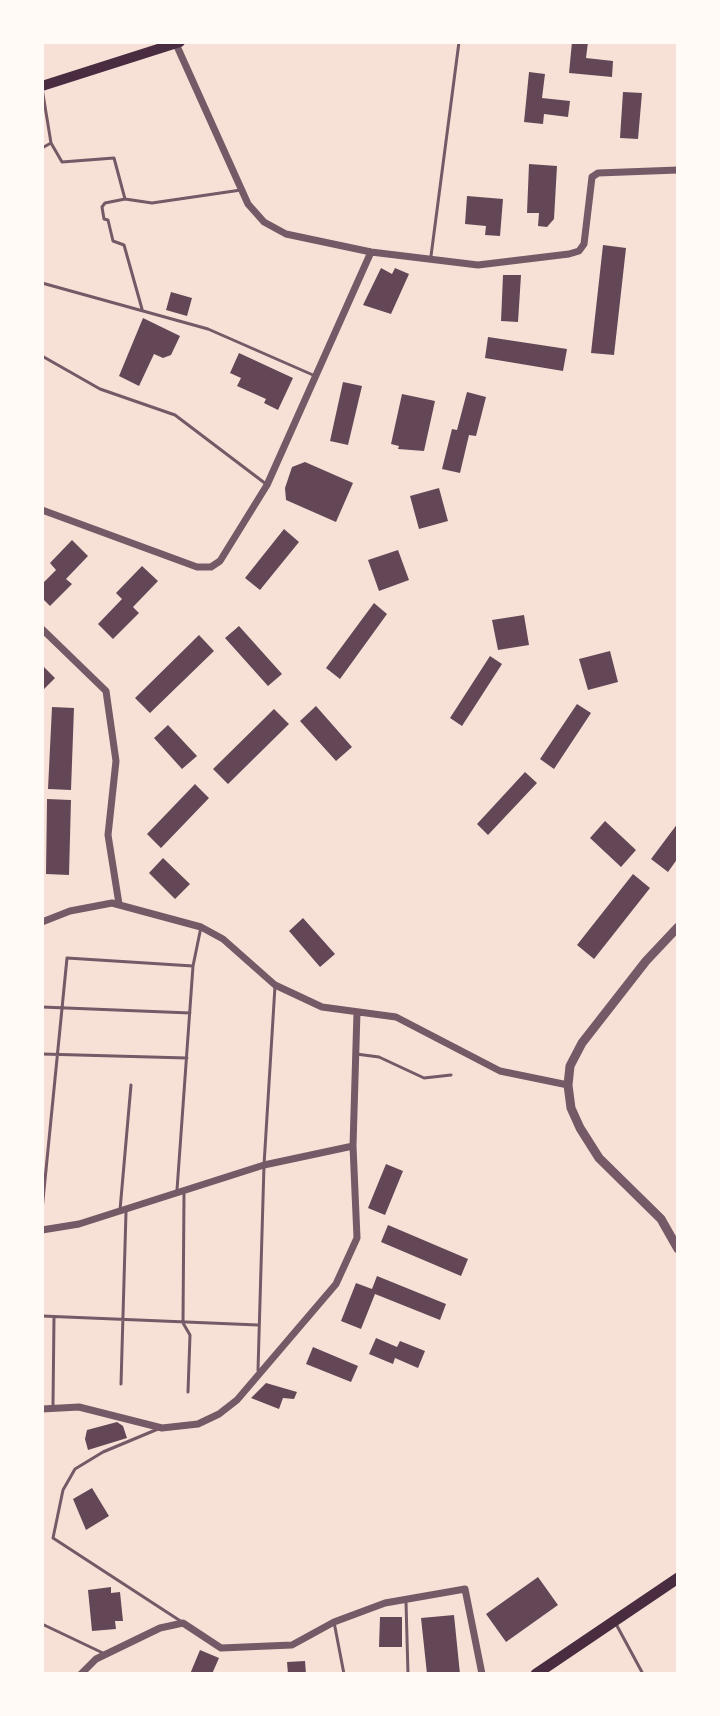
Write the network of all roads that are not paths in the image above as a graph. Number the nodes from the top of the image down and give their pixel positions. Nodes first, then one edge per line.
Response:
1 (459, 42) edge
2 (178, 43) edge
3 (42, 87) edge
4 (51, 143) junction
5 (42, 148) edge
6 (678, 170) edge
7 (241, 190) junction
8 (125, 199) junction
9 (371, 252) junction
10 (431, 257) junction
11 (42, 283) edge
12 (142, 310) junction
13 (42, 356) edge
14 (316, 377) junction
15 (267, 485) junction
16 (42, 510) edge
17 (42, 629) edge
18 (119, 904) junction
19 (42, 922) edge
20 (201, 927) junction
21 (678, 927) edge
22 (193, 966) junction
23 (275, 985) junction
24 (42, 1007) edge
25 (65, 1007) junction
26 (357, 1012) junction
27 (190, 1013) junction
28 (42, 1054) edge
29 (356, 1054) junction
30 (58, 1055) junction
31 (187, 1058) junction
32 (451, 1075) dead end
33 (131, 1085) dead end
34 (568, 1085) junction
35 (353, 1146) junction
36 (264, 1165) junction
37 (180, 1191) junction
38 (123, 1209) junction
39 (42, 1210) edge
40 (42, 1230) edge
41 (678, 1249) edge
42 (42, 1316) edge
43 (54, 1317) junction
44 (124, 1320) junction
45 (183, 1323) junction
46 (259, 1325) junction
47 (258, 1378) junction
48 (121, 1384) dead end
49 (188, 1392) dead end
50 (42, 1409) edge
51 (53, 1409) junction
52 (162, 1428) junction
53 (678, 1578) edge
54 (405, 1598) junction
55 (614, 1621) junction
56 (334, 1622) junction
57 (183, 1623) junction
58 (42, 1624) edge
59 (105, 1654) junction
60 (81, 1674) edge
61 (344, 1674) edge
62 (408, 1674) edge
63 (482, 1674) edge
64 (536, 1674) edge
65 (643, 1674) edge

1 - 10 lane
2 - 3 main road
2 - 7 street
3 - 4 lane
4 - 5 lane
4 - 8 lane
6 - 10 street
7 - 8 lane
7 - 9 street
8 - 12 lane
9 - 10 street
9 - 14 street
11 - 12 lane
12 - 14 lane
13 - 15 lane
14 - 15 street
15 - 16 street
17 - 18 street
18 - 19 street
18 - 20 street
20 - 22 lane
20 - 23 street
21 - 34 street
22 - 25 lane
22 - 27 lane
23 - 26 street
23 - 36 lane
24 - 25 lane
25 - 27 lane
25 - 30 lane
26 - 29 street
26 - 34 street
27 - 31 lane
28 - 30 lane
29 - 32 lane
29 - 35 street
30 - 31 lane
30 - 39 lane
31 - 37 lane
33 - 38 lane
34 - 41 street
35 - 36 street
35 - 47 street
36 - 37 street
36 - 46 lane
37 - 38 street
37 - 45 lane
38 - 40 street
38 - 44 lane
42 - 43 lane
43 - 44 lane
43 - 51 lane
44 - 45 lane
44 - 48 lane
45 - 46 lane
45 - 49 lane
46 - 47 lane
47 - 52 street
50 - 51 street
51 - 52 street
52 - 57 lane
53 - 55 main road
54 - 56 street
54 - 62 lane
54 - 63 street
55 - 64 main road
55 - 65 lane
56 - 57 street
56 - 61 lane
57 - 59 street
58 - 59 lane
59 - 60 street

